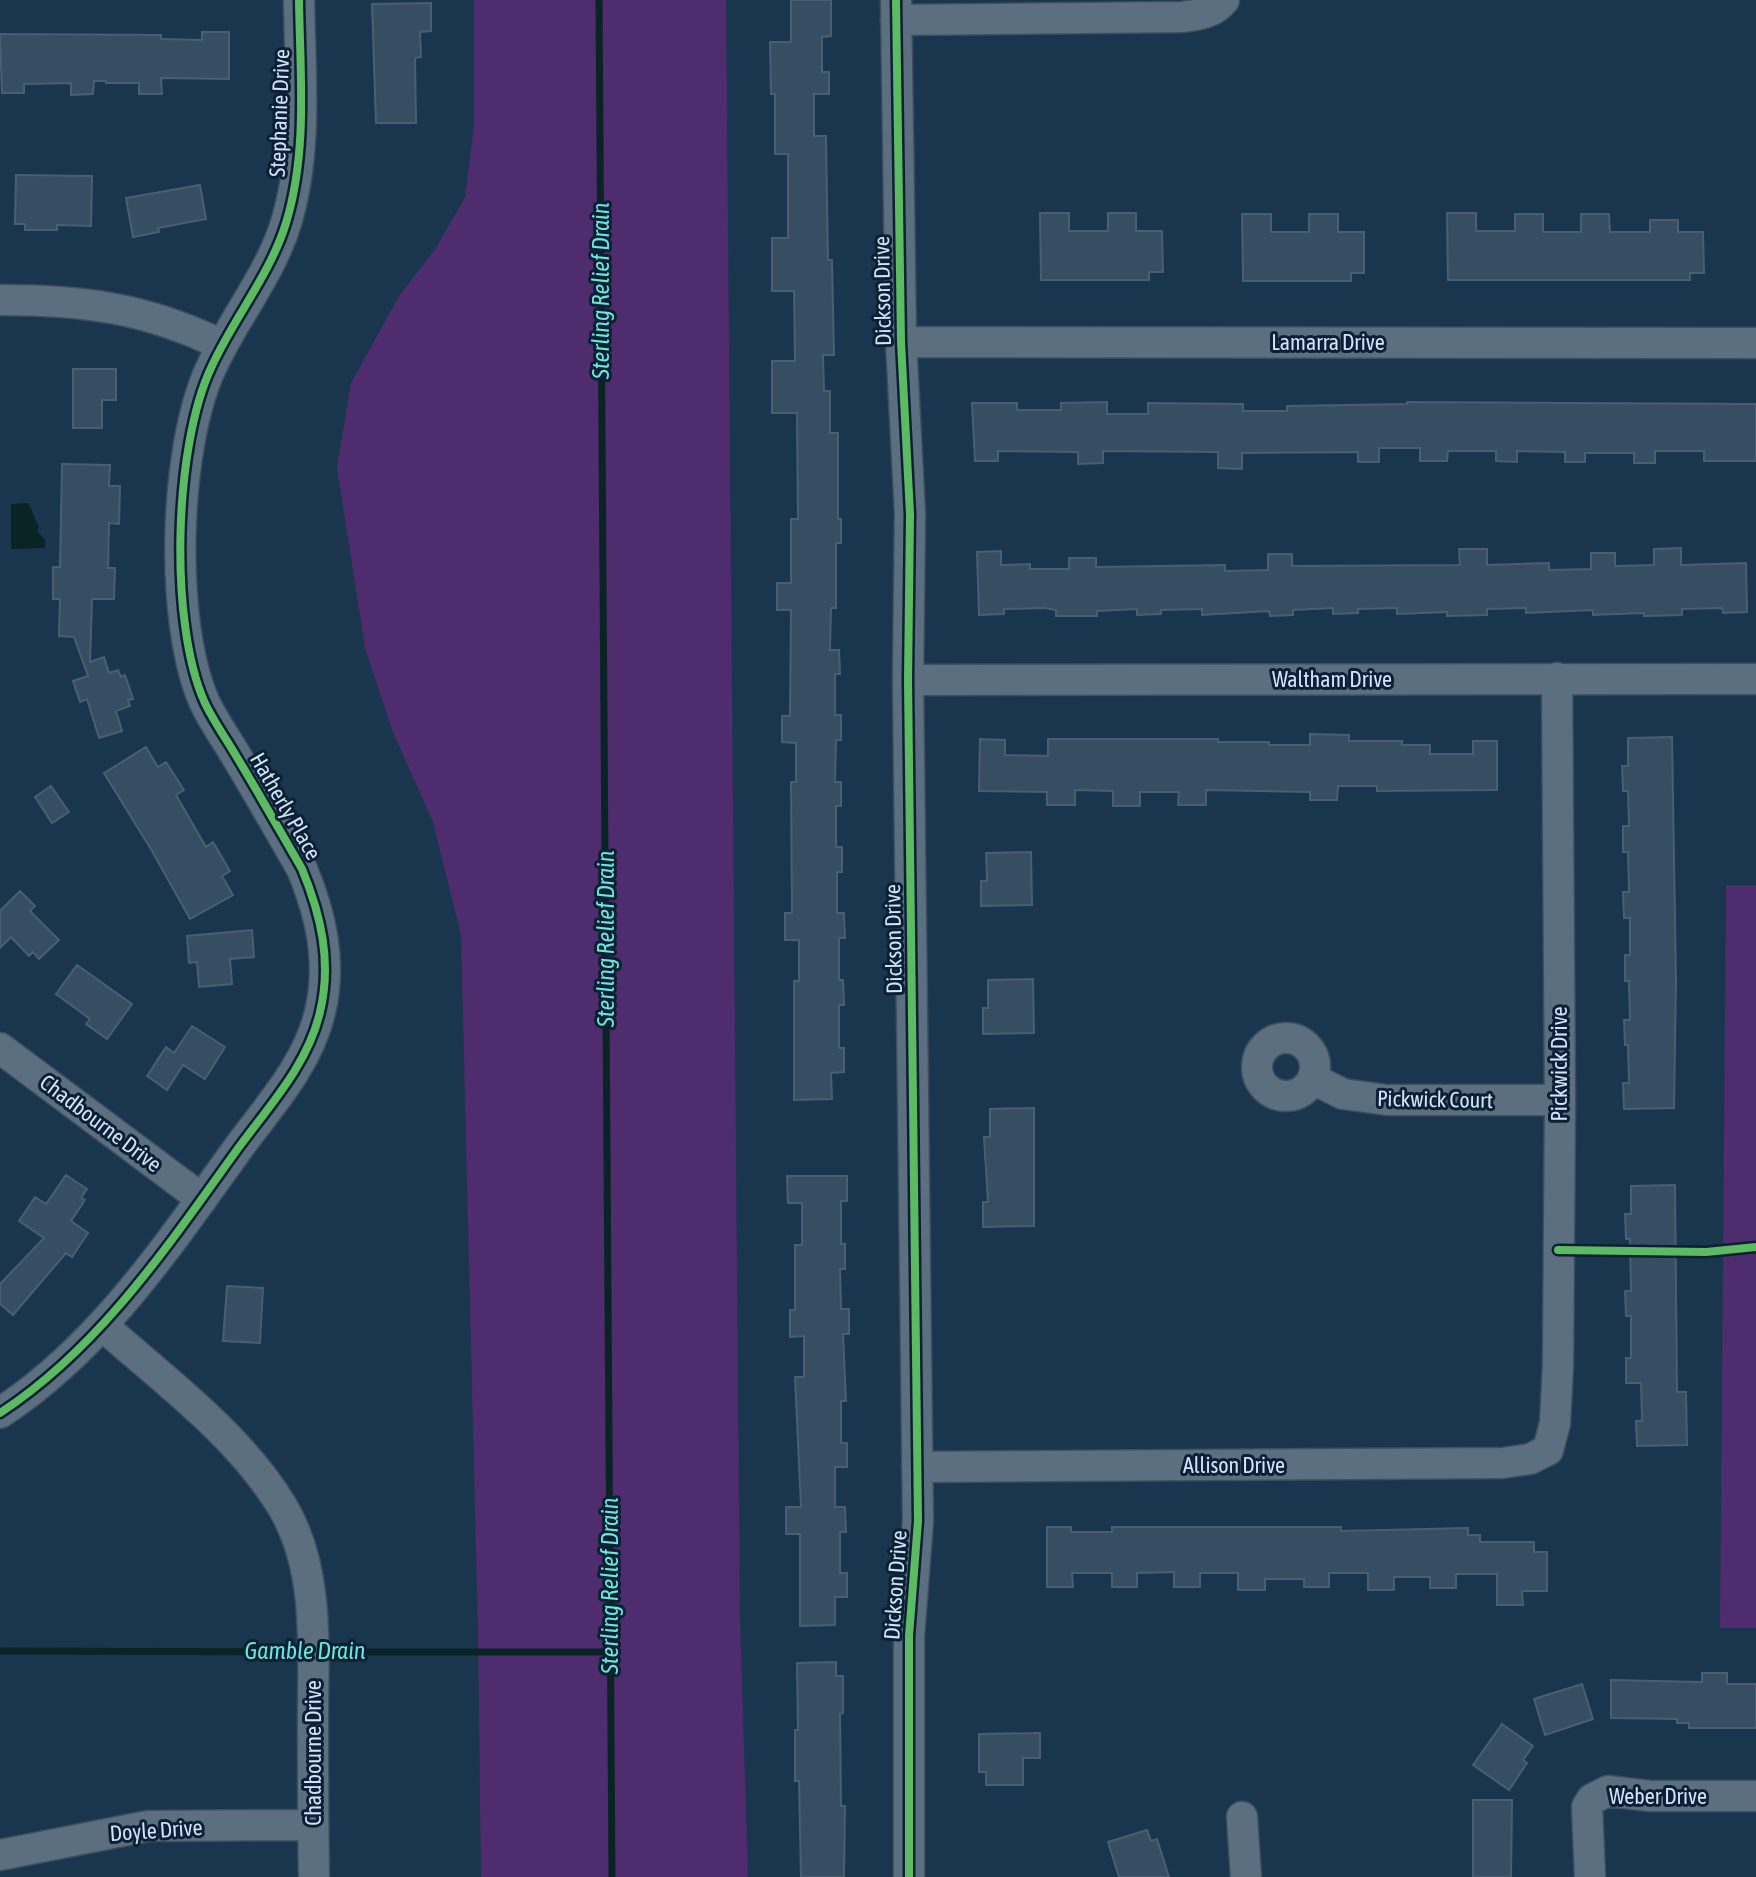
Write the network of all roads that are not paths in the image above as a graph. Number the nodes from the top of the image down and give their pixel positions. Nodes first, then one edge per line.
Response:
1 (299, 0) edge
2 (1223, 2) edge
3 (896, 10) edge
4 (285, 225) joint
5 (0, 300) edge
6 (901, 342) junction
7 (1756, 343) edge
8 (222, 345) junction
9 (1557, 678) junction
10 (1756, 679) edge
11 (908, 680) junction
12 (0, 1048) edge
13 (1313, 1079) dead end
14 (1560, 1100) junction
15 (202, 1199) junction
16 (103, 1326) junction
17 (0, 1413) edge
18 (1548, 1450) joint
19 (917, 1467) junction
20 (1756, 1796) edge
21 (1242, 1817) dead end
22 (313, 1825) junction
23 (0, 1855) edge
24 (314, 1877) edge
25 (909, 1877) edge
26 (1246, 1877) edge
27 (1590, 1877) edge

1 - 4 street, Stephanie Drive
2 - 3 street
3 - 6 street, Dickson Drive
4 - 8 street, Hatherly Place
5 - 8 street
6 - 7 street, Lamarra Drive
6 - 11 street, Dickson Drive
8 - 15 street, Hatherly Place
9 - 10 street, Waltham Drive
9 - 11 street, Waltham Drive
9 - 14 street, Pickwick Drive
11 - 19 street, Dickson Drive
12 - 15 street, Chadbourne Drive
13 - 14 street, Pickwick Court
14 - 18 street, Pickwick Drive
15 - 16 street, Hatherly Place
16 - 17 street, Hatherly Place
16 - 22 street, Chadbourne Drive
18 - 19 street, Allison Drive
19 - 25 street, Dickson Drive
20 - 27 street, Weber Drive
21 - 26 street
22 - 23 street, Doyle Drive
22 - 24 street, Chadbourne Drive

